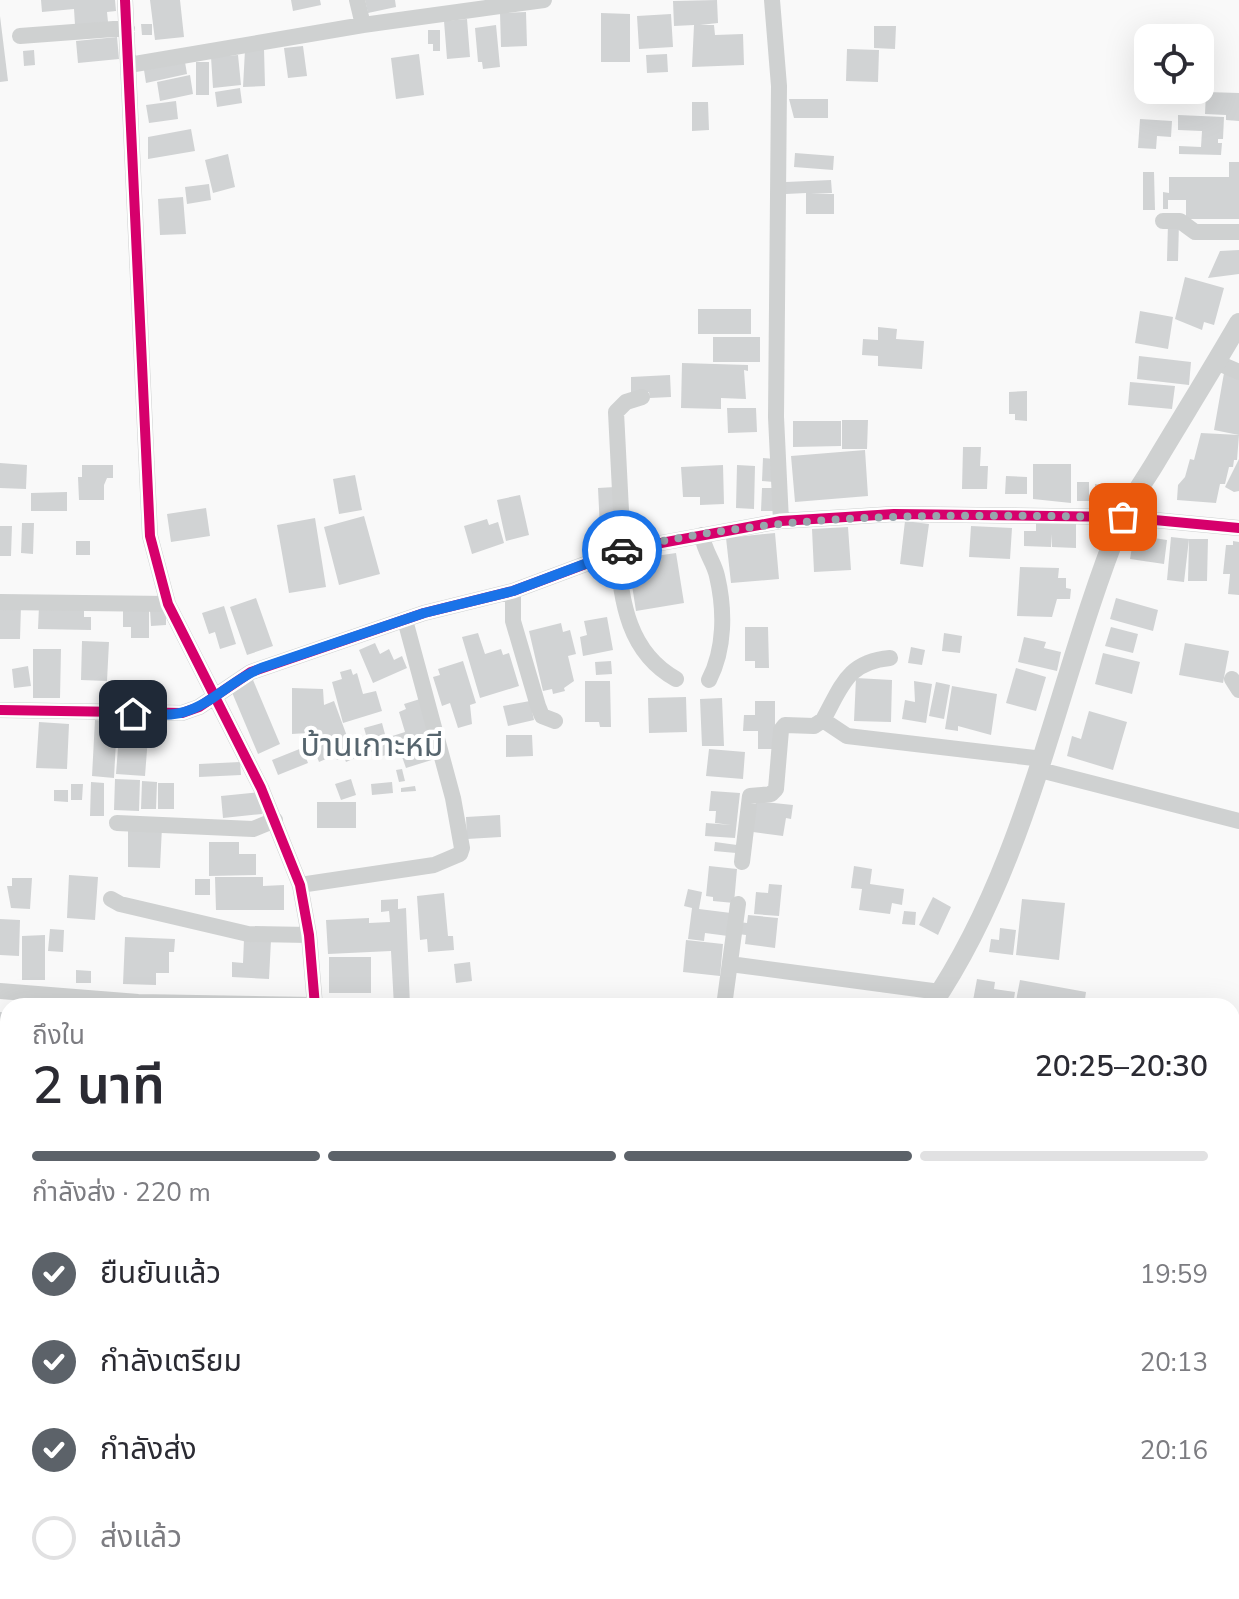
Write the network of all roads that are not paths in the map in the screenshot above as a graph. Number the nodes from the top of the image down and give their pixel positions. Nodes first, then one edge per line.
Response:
1 (125, 0) edge
2 (357, 0) edge
3 (544, 0) edge
4 (772, 0) edge
5 (363, 25) junction
6 (127, 28) junction
7 (20, 36) dead end
8 (129, 65) junction
9 (1163, 221) dead end
10 (1239, 232) edge
11 (1239, 323) edge
12 (1216, 362) junction
13 (1239, 372) edge
14 (642, 397) dead end
15 (1123, 517) junction
16 (781, 521) junction
17 (1239, 528) edge
18 (702, 535) junction
19 (620, 551) junction
20 (513, 591) junction
21 (0, 602) edge
22 (168, 604) junction
23 (405, 620) junction
24 (890, 658) dead end
25 (676, 679) dead end
26 (709, 680) dead end
27 (216, 695) junction
28 (0, 710) edge
29 (823, 720) junction
30 (555, 721) dead end
31 (1041, 765) junction
32 (1239, 819) edge
33 (275, 820) junction
34 (117, 823) dead end
35 (742, 862) dead end
36 (300, 885) junction
37 (111, 899) dead end
38 (738, 904) dead end
39 (309, 935) junction
40 (730, 964) junction
41 (0, 991) edge
42 (88, 998) edge
43 (314, 998) edge
44 (725, 998) edge
45 (930, 998) edge
46 (937, 998) edge

1 - 6 street
2 - 5 street
3 - 5 street
4 - 16 street
5 - 8 street
6 - 7 street
6 - 8 street
8 - 22 street
9 - 10 street
11 - 12 street
12 - 13 street
12 - 15 street
14 - 19 street
15 - 16 street
15 - 17 street
15 - 31 street
16 - 18 street
18 - 19 street
18 - 26 street
19 - 20 street
19 - 25 street
20 - 23 street
20 - 30 street
21 - 22 street
22 - 27 street
23 - 27 street
23 - 36 street
24 - 29 street
27 - 28 street
27 - 33 street
29 - 31 street
29 - 35 street
31 - 32 street
31 - 46 street
33 - 34 street
33 - 36 street
36 - 39 street
37 - 39 street
38 - 40 street
39 - 43 street
40 - 44 street
40 - 45 street
41 - 42 street

